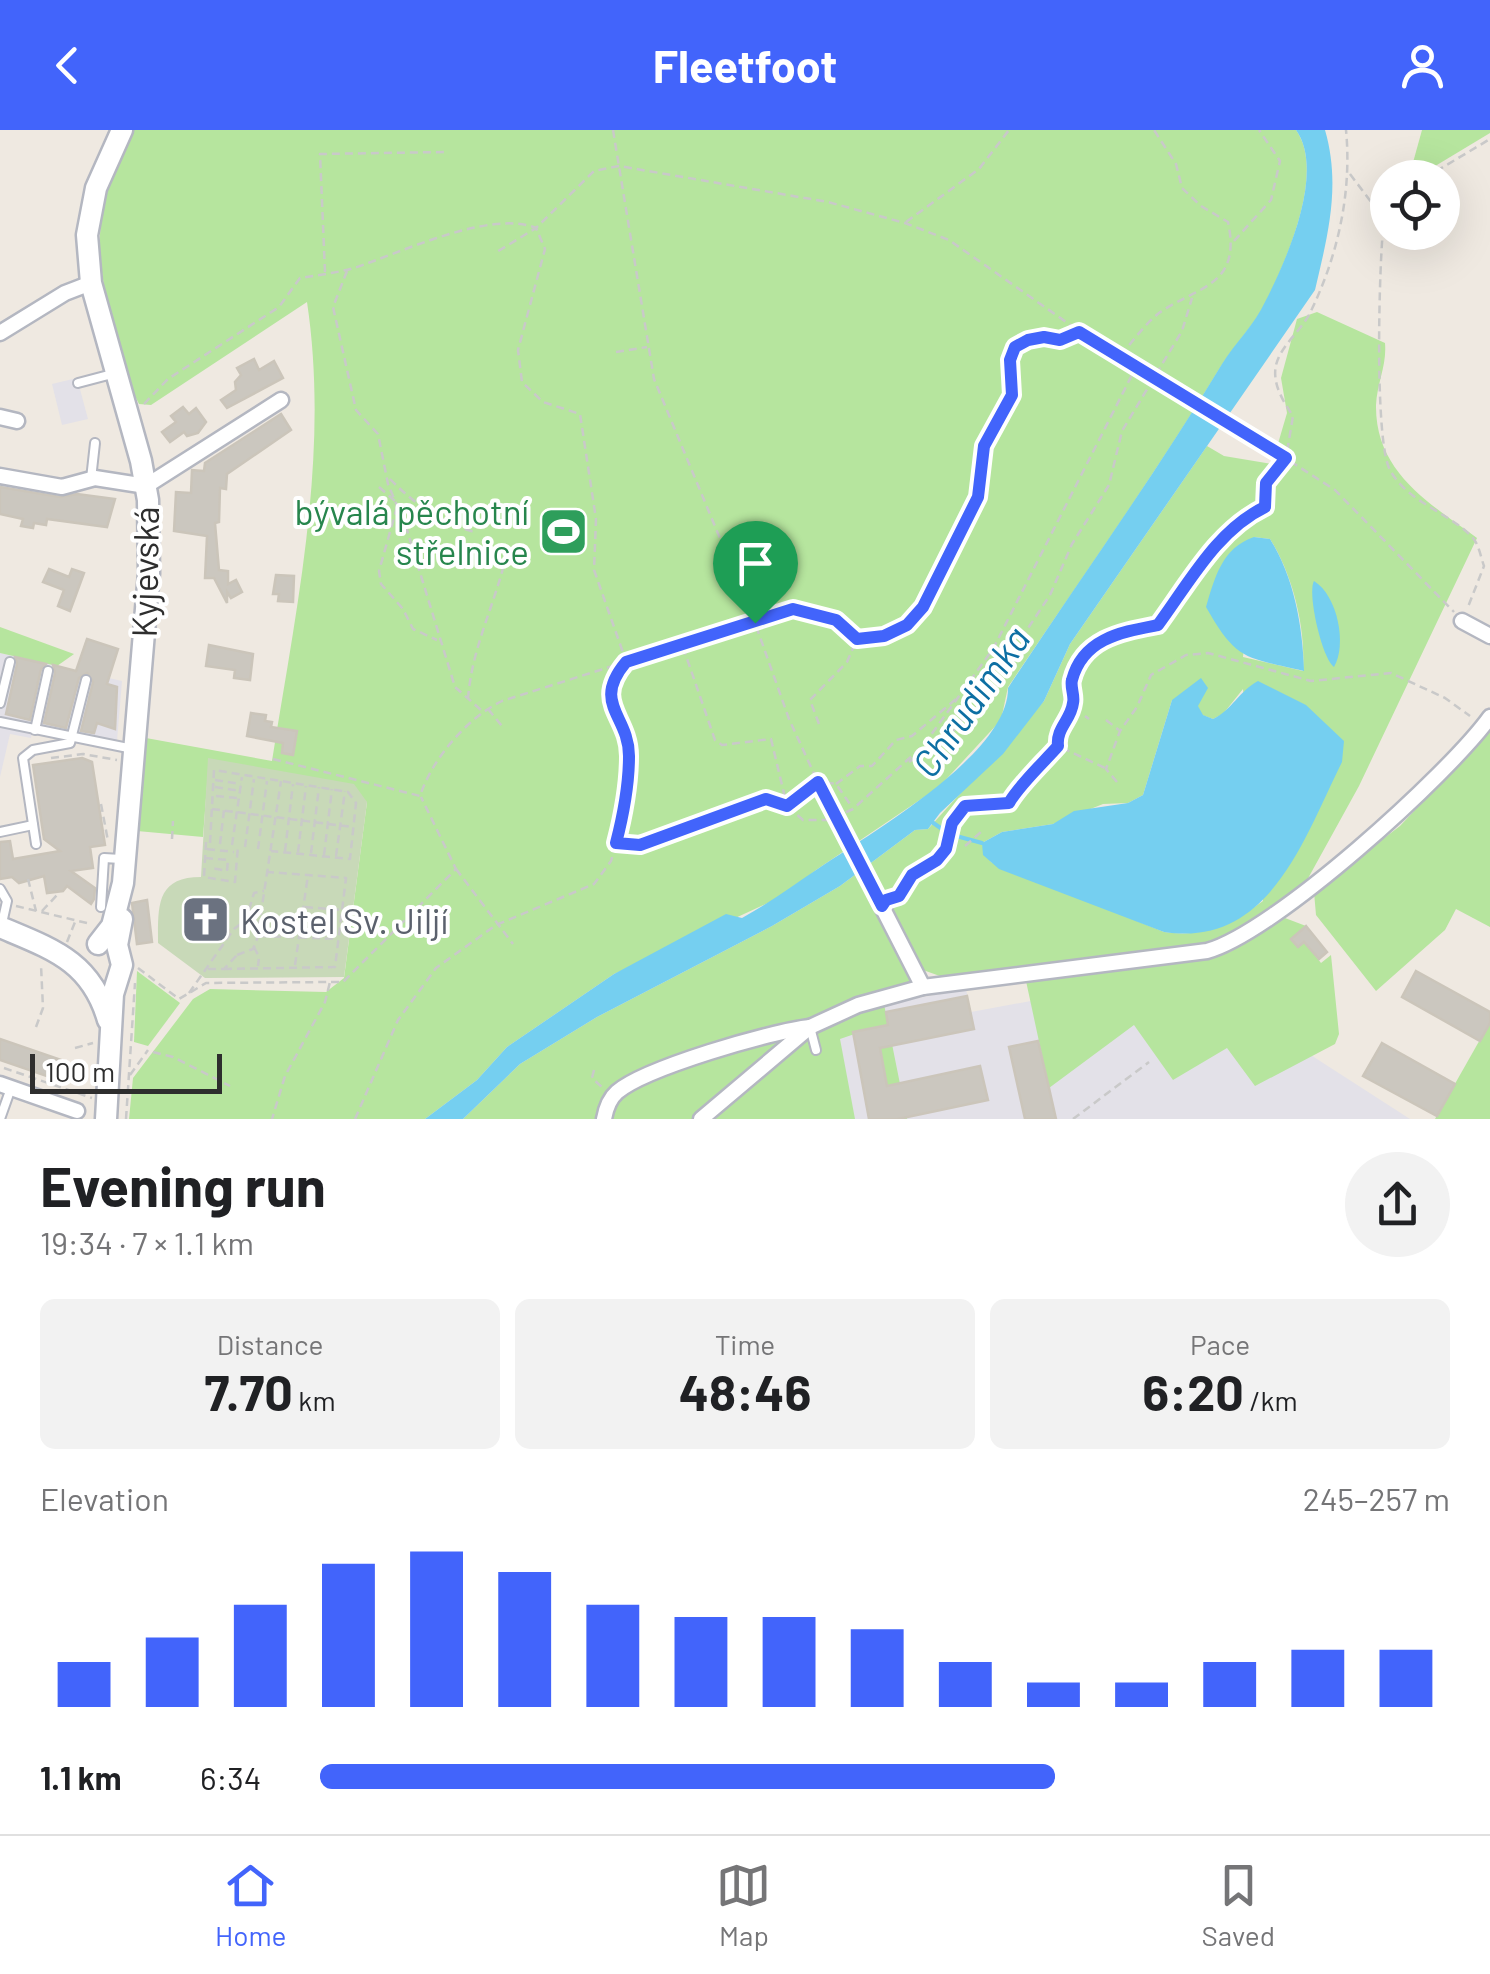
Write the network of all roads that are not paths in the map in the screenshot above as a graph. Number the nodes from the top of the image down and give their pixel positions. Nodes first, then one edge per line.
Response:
1 (122, 130) edge
2 (91, 283) junction
3 (0, 333) edge
4 (116, 373) junction
5 (78, 383) dead end
6 (281, 400) dead end
7 (0, 417) edge
8 (17, 421) dead end
9 (95, 442) dead end
10 (0, 476) edge
11 (91, 479) junction
12 (146, 486) junction
13 (1462, 621) road end
14 (1490, 636) edge
15 (10, 662) dead end
16 (48, 671) dead end
17 (86, 680) dead end
18 (0, 702) edge
19 (0, 722) edge
20 (1488, 724) edge
21 (35, 730) junction
22 (72, 738) junction
23 (127, 755) junction
24 (33, 825) junction
25 (0, 832) edge
26 (36, 844) dead end
27 (125, 863) junction
28 (0, 889) edge
29 (880, 902) road end
30 (101, 907) dead end
31 (2, 917) edge
32 (97, 939) junction
33 (125, 967) junction
34 (84, 976) junction
35 (923, 987) junction
36 (810, 1026) junction
37 (107, 1041) junction
38 (816, 1050) dead end
39 (5, 1086) edge
40 (102, 1110) edge
41 (77, 1111) dead end
42 (1, 1114) edge
43 (604, 1119) edge
44 (700, 1119) edge

1 - 2 street, Kyjevská
2 - 3 street
2 - 4 street, Kyjevská
4 - 5 lane
4 - 12 street, Kyjevská
6 - 12 street
7 - 8 street
9 - 11 lane
10 - 11 street
11 - 12 street
12 - 23 street, Kyjevská
13 - 14 street
15 - 18 lane
16 - 21 lane
17 - 22 lane
19 - 21 lane
20 - 35 street
21 - 22 lane
22 - 23 lane
22 - 24 lane
23 - 27 street, Kyjevská
24 - 25 lane
24 - 26 lane
27 - 30 lane
27 - 32 street, Kyjevská
27 - 33 street, Kyjevská
28 - 31 lane
29 - 35 street
31 - 32 street
31 - 34 street
32 - 33 street
32 - 34 street
33 - 34 street
33 - 37 street, Kyjevská
34 - 37 street, Kyjevská
35 - 36 street
36 - 38 lane
36 - 43 street
36 - 44 street
37 - 40 street, Kyjevská
39 - 41 street
39 - 42 lane

